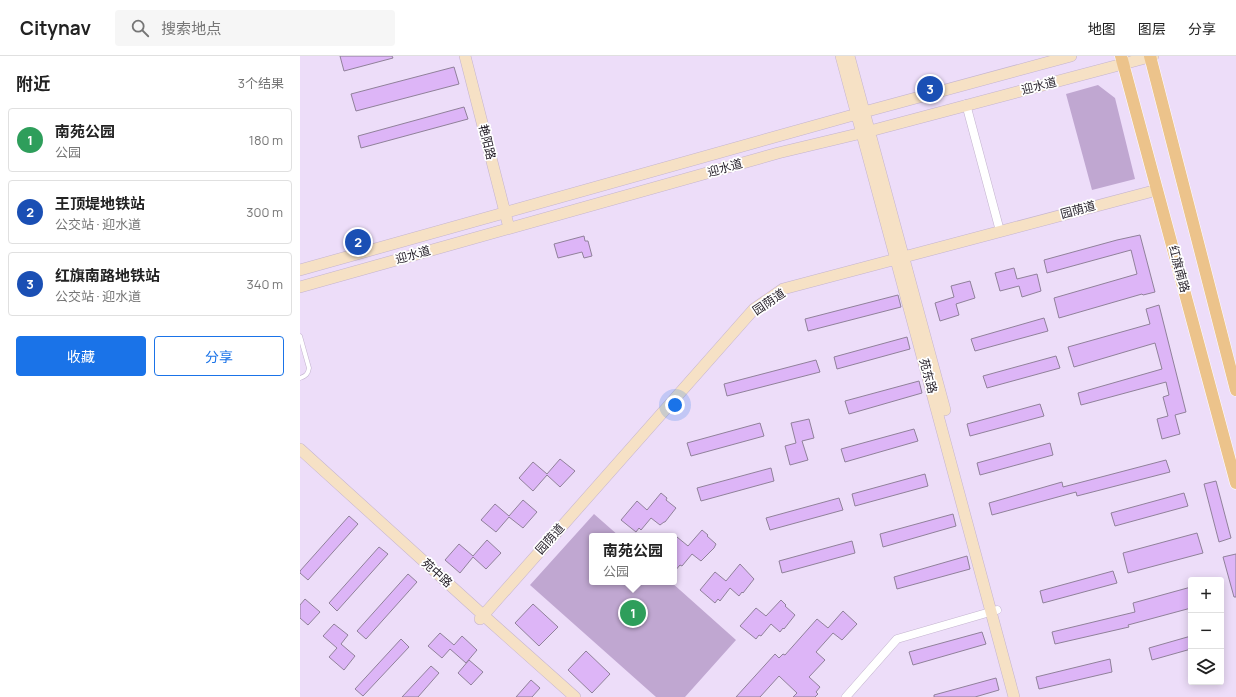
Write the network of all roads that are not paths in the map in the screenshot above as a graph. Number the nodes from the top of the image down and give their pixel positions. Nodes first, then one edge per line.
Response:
1 (466, 56) edge
2 (841, 56) edge
3 (849, 56) edge
4 (1071, 56) edge
5 (1151, 56) edge
6 (1122, 60) edge
7 (966, 104) junction
8 (860, 113) junction
9 (866, 132) junction
10 (1157, 190) junction
11 (504, 212) junction
12 (509, 228) junction
13 (1000, 231) junction
14 (900, 258) junction
15 (300, 270) edge
16 (300, 287) edge
17 (300, 336) edge
18 (300, 378) edge
19 (1236, 390) edge
20 (300, 449) edge
21 (300, 454) edge
22 (1236, 483) edge
23 (994, 611) junction
24 (481, 617) junction
25 (567, 697) edge
26 (575, 697) edge
27 (846, 697) edge
28 (1014, 697) edge
29 (1021, 697) edge

1 - 11 street, 艳阳路
2 - 8 street, 苑东路
3 - 8 street, 苑东路
4 - 8 street, 迎水道
5 - 6 street, 迎水道
5 - 19 main road, 红旗南路
6 - 7 street, 迎水道
6 - 10 main road, 红旗南路
7 - 9 street, 迎水道
7 - 13 street
8 - 9 street, 苑东路
8 - 11 street, 迎水道
9 - 12 street, 迎水道
9 - 14 street, 苑东路
10 - 13 street, 园荫道
10 - 22 main road, 红旗南路
11 - 12 street, 艳阳路
11 - 15 street, 迎水道
12 - 16 street, 迎水道
13 - 14 street, 园荫道
14 - 23 street, 苑东路
14 - 24 street, 园荫道
17 - 18 lane
20 - 24 street, 苑中路
21 - 24 street, 苑中路
23 - 27 street
23 - 28 street, 苑东路
23 - 29 street, 苑东路
24 - 25 street, 苑中路
24 - 26 street, 苑中路

